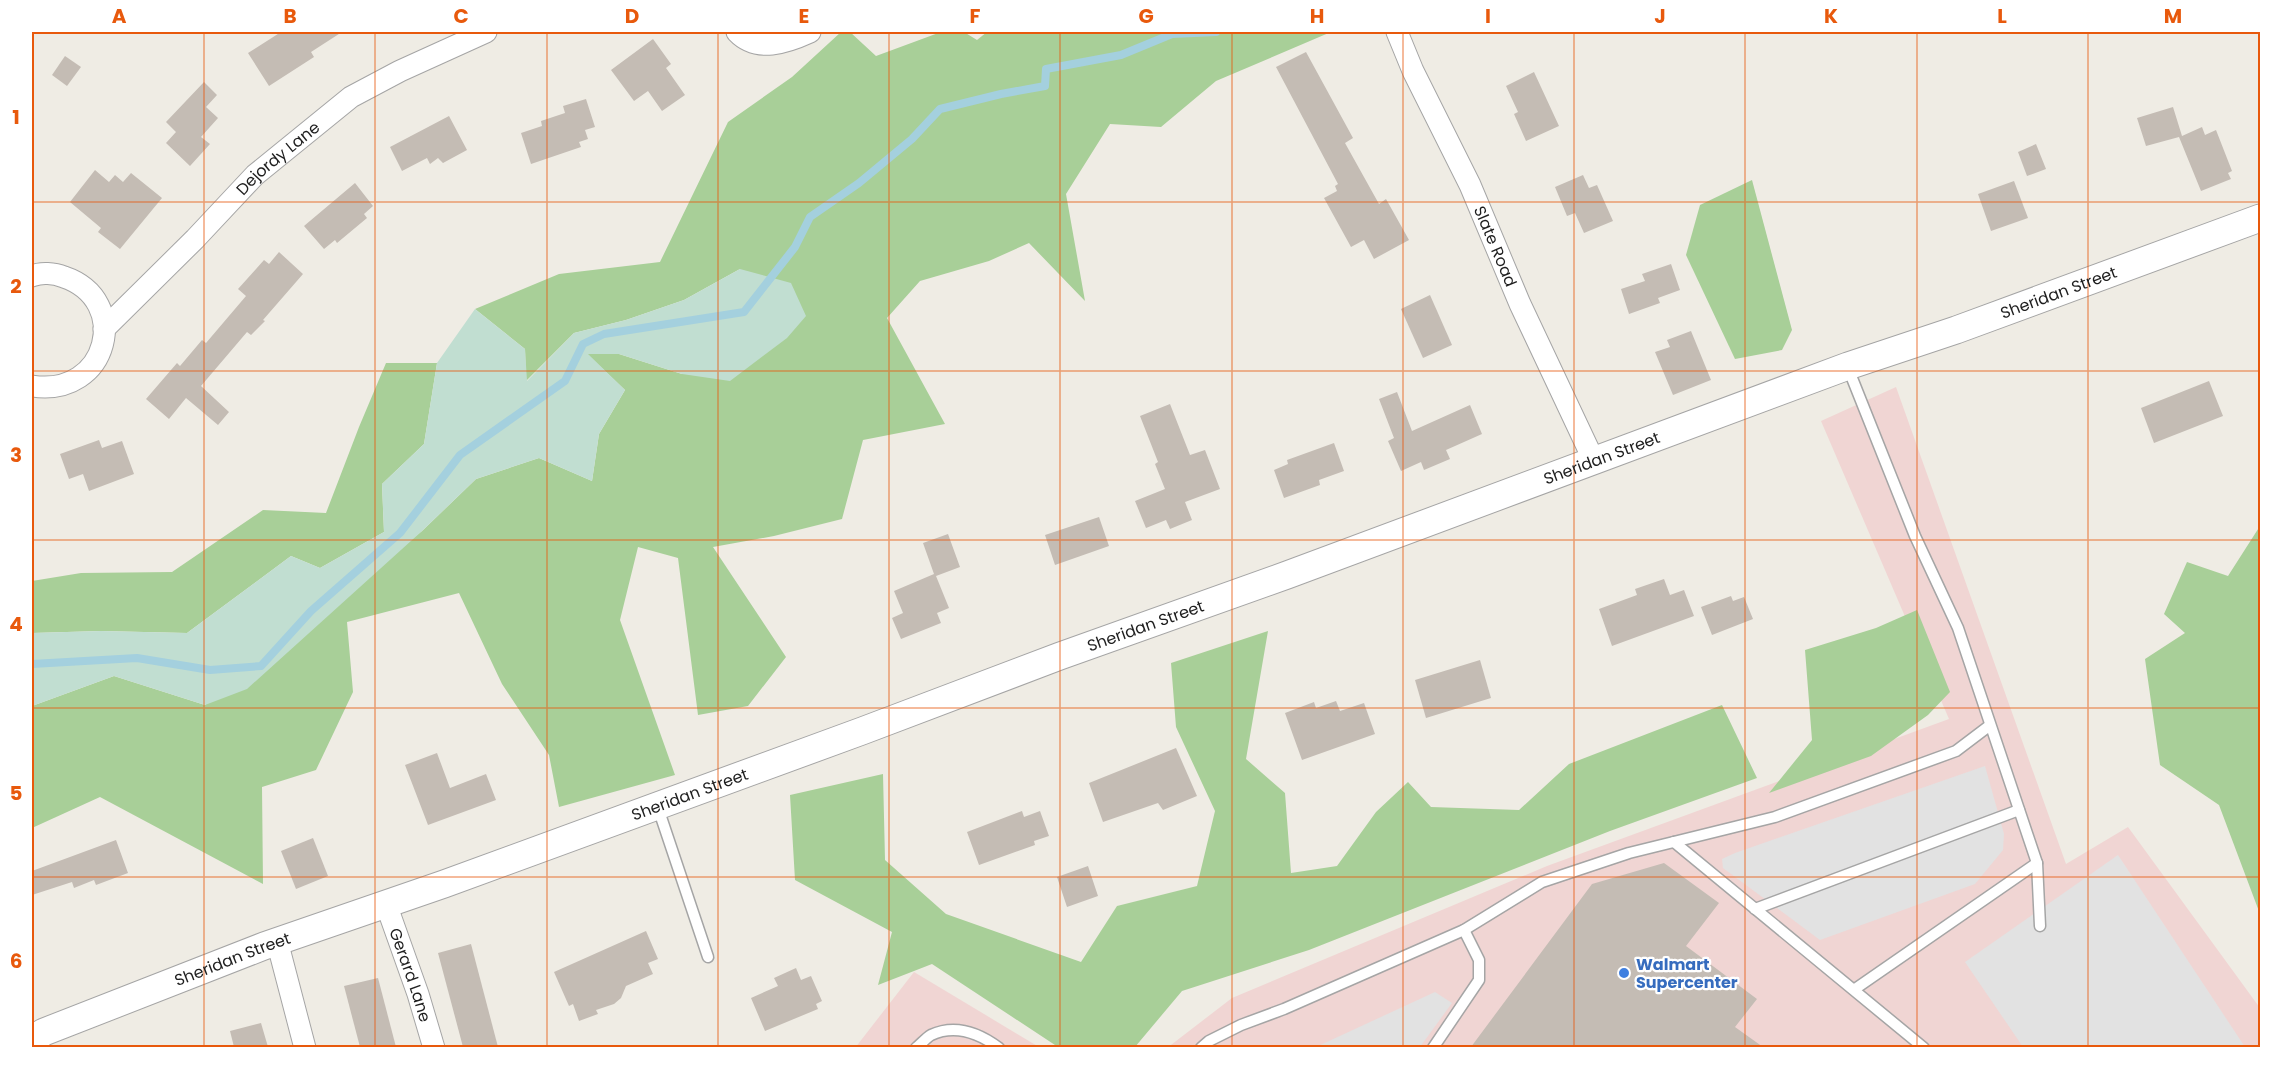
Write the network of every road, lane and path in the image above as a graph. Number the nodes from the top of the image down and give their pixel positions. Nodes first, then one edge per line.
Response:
1 (486, 32) edge
2 (737, 32) edge
3 (810, 32) edge
4 (1397, 32) edge
5 (2260, 218) edge
6 (32, 276) edge
7 (104, 329) junction
8 (1848, 366) junction
9 (32, 386) edge
10 (1594, 460) junction
11 (1989, 726) junction
12 (657, 805) junction
13 (2019, 810) junction
14 (1674, 842) junction
15 (2037, 863) junction
16 (386, 904) junction
17 (1755, 909) junction
18 (2040, 926) dead end
19 (1464, 930) junction
20 (277, 941) junction
21 (708, 957) dead end
22 (1855, 989) junction
23 (32, 1039) edge
24 (305, 1047) edge
25 (434, 1047) edge
26 (916, 1047) edge
27 (999, 1047) edge
28 (1201, 1047) edge
29 (1433, 1047) edge
30 (1924, 1047) edge

1 - 7 street, Dejordy Lane
2 - 3 street
4 - 10 street, Slate Road
5 - 8 street, Sheridan Street
6 - 7 street
7 - 9 street
8 - 10 street, Sheridan Street
8 - 11 lane
10 - 12 street, Sheridan Street
11 - 13 lane
11 - 14 lane
12 - 16 street, Sheridan Street
12 - 21 lane
13 - 15 lane
13 - 17 lane
14 - 17 lane
14 - 19 lane
15 - 18 lane
15 - 22 lane
16 - 20 street, Sheridan Street
16 - 25 street, Gerard Lane
17 - 22 lane
19 - 28 lane
19 - 29 lane
20 - 23 street, Sheridan Street
20 - 24 street
22 - 30 lane
26 - 27 lane

